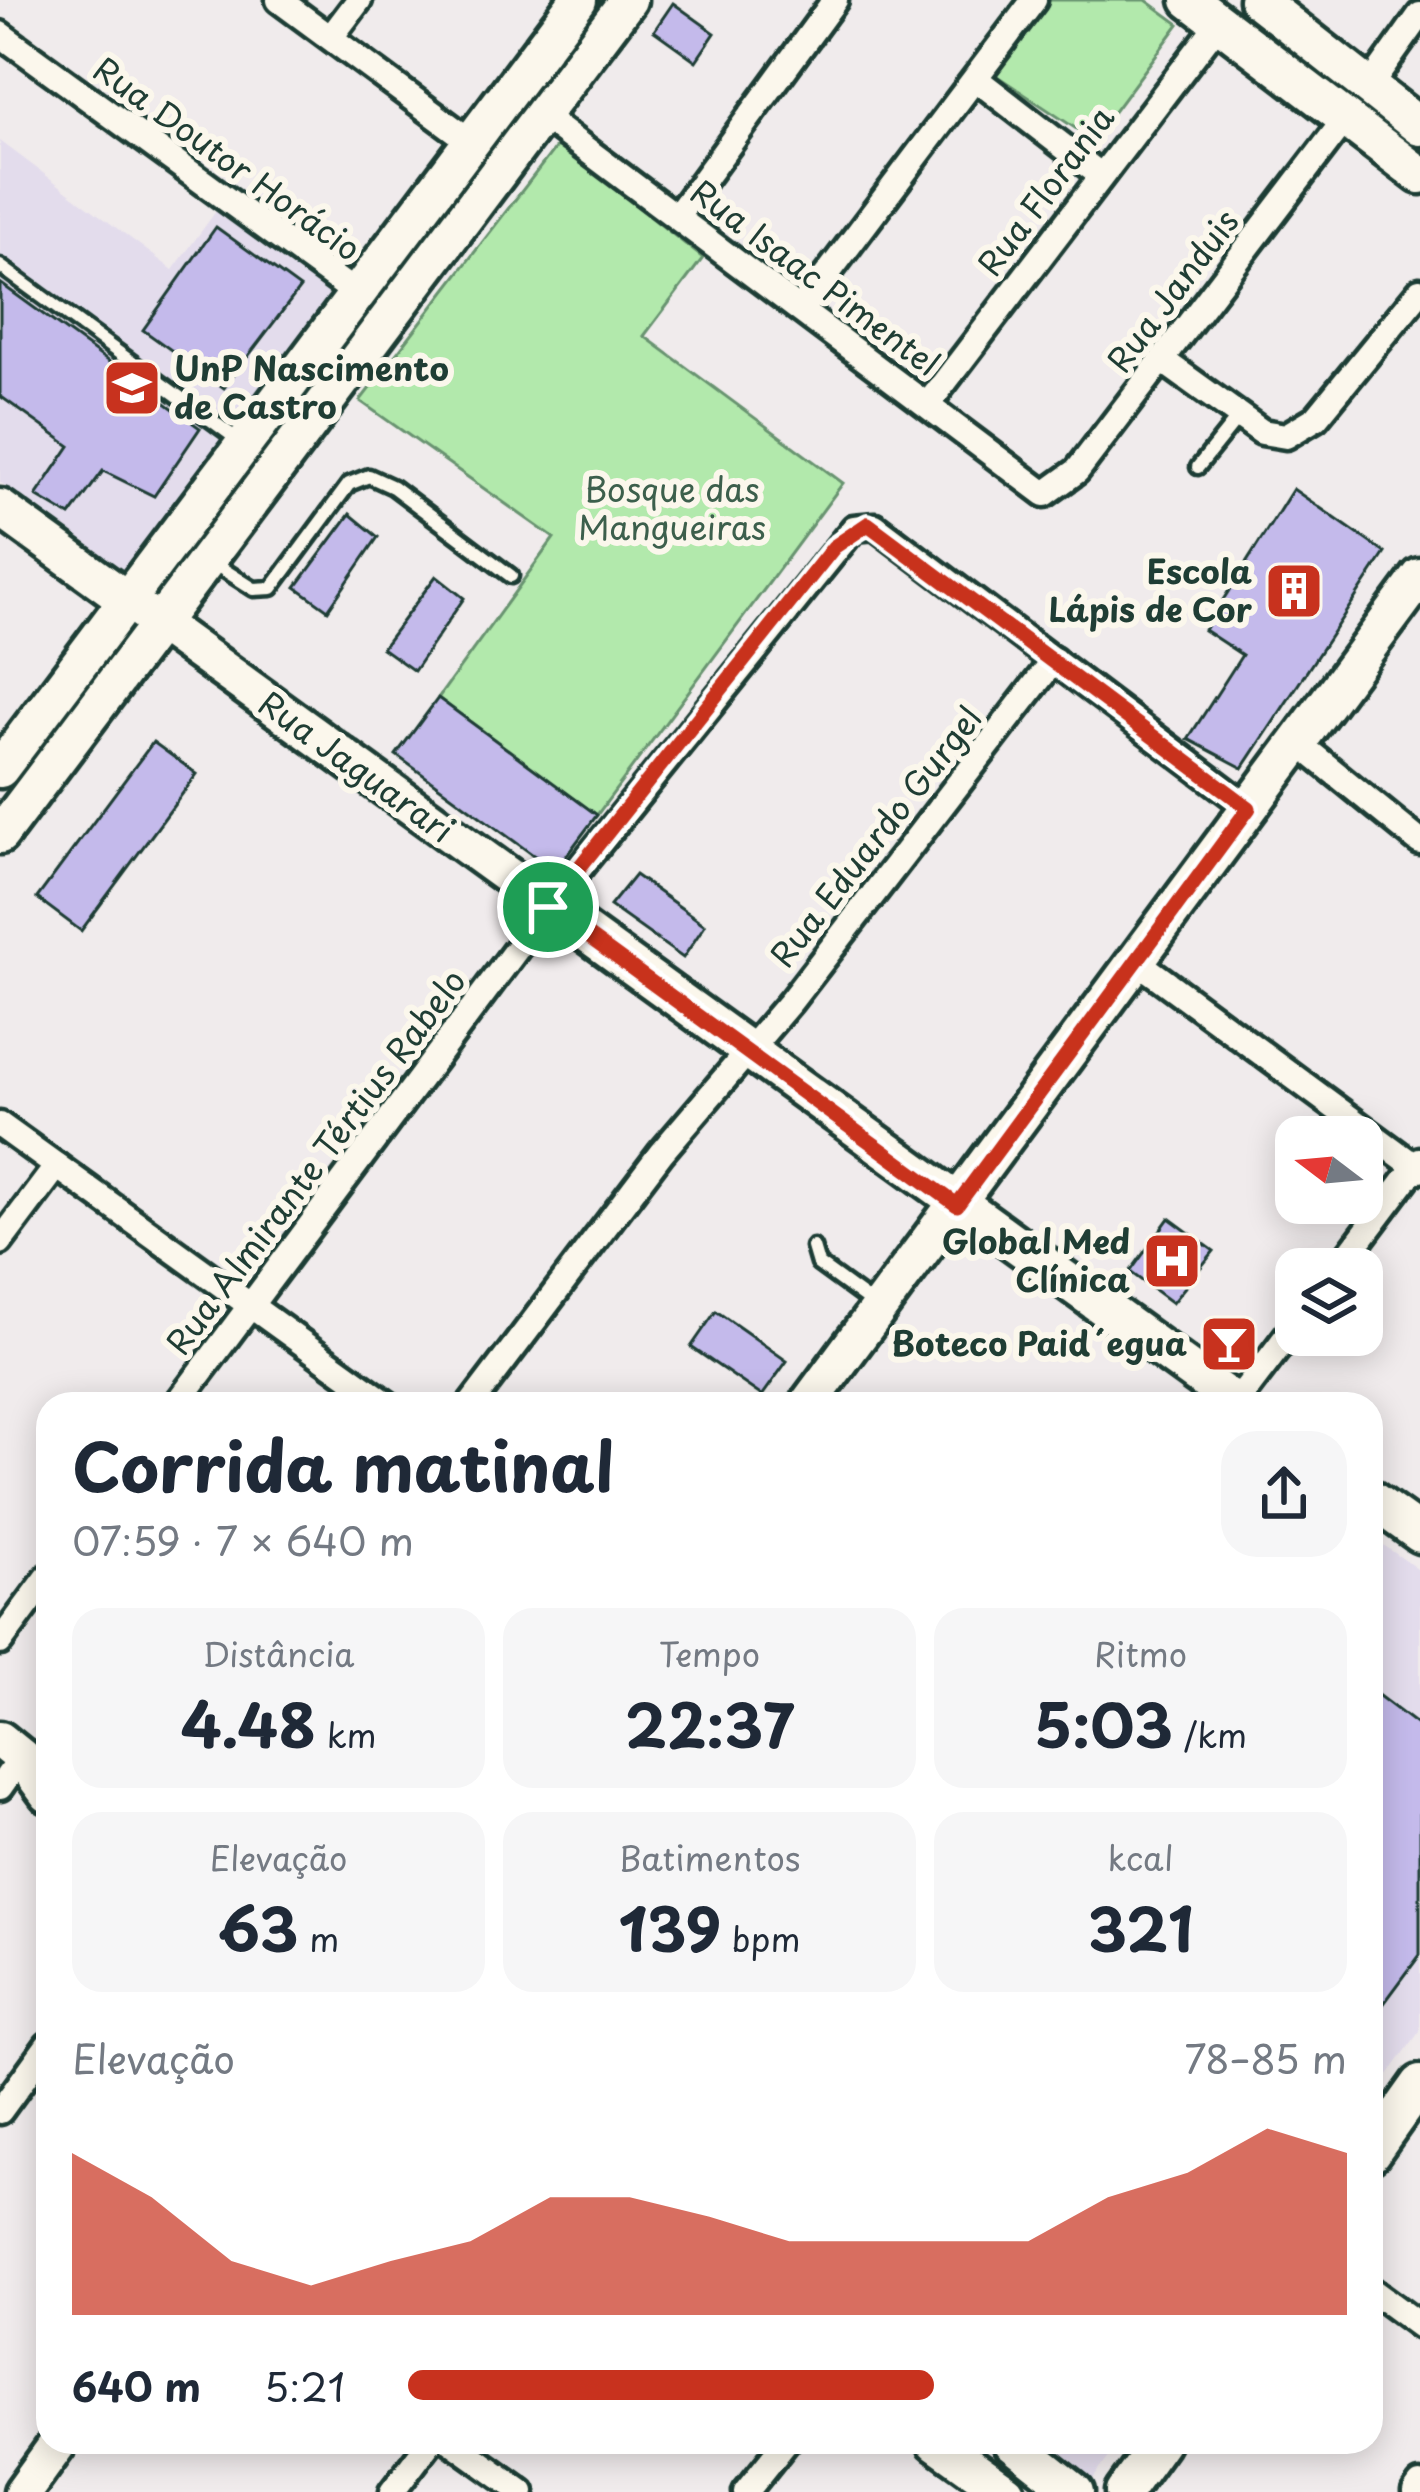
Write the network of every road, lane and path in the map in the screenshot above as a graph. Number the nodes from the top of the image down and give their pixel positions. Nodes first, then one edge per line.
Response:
1 (279, 0) edge
2 (359, 0) edge
3 (580, 0) edge
4 (628, 0) edge
5 (836, 0) edge
6 (1034, 0) edge
7 (1258, 0) edge
8 (1205, 10) edge
9 (1420, 15) edge
10 (0, 34) edge
11 (331, 37) junction
12 (587, 56) junction
13 (976, 79) junction
14 (1369, 87) junction
15 (543, 117) junction
16 (1346, 118) junction
17 (1420, 127) edge
18 (470, 141) junction
19 (1099, 174) junction
20 (1420, 175) edge
21 (677, 216) junction
22 (0, 266) edge
23 (1420, 291) edge
24 (358, 295) junction
25 (802, 309) junction
26 (1162, 360) junction
27 (355, 365) junction
28 (301, 373) junction
29 (928, 404) junction
30 (1240, 416) junction
31 (246, 445) junction
32 (1198, 467) dead end
33 (1045, 494) joint
34 (0, 508) edge
35 (208, 560) junction
36 (511, 576) dead end
37 (1420, 577) edge
38 (129, 603) junction
39 (160, 625) junction
40 (1054, 660) junction
41 (1298, 742) junction
42 (0, 769) edge
43 (1249, 808) junction
44 (0, 835) edge
45 (1419, 839) edge
46 (548, 907) junction
47 (1134, 959) junction
48 (744, 1050) junction
49 (0, 1125) edge
50 (1418, 1165) edge
51 (57, 1166) junction
52 (957, 1205) junction
53 (0, 1242) edge
54 (813, 1246) dead end
55 (1354, 1248) edge
56 (250, 1305) junction
57 (878, 1308) junction
58 (1275, 1352) edge
59 (186, 1392) edge
60 (370, 1392) edge
61 (480, 1392) edge
62 (818, 1392) edge
63 (1220, 1392) edge
64 (1246, 1392) edge
65 (1383, 1508) edge
66 (1420, 1534) edge
67 (36, 1593) edge
68 (0, 1642) edge
69 (23, 1753) edge
70 (0, 1787) edge
71 (36, 2062) edge
72 (1420, 2084) edge
73 (0, 2111) edge
74 (1383, 2135) edge
75 (1383, 2299) edge
76 (1420, 2326) edge
77 (52, 2454) edge
78 (421, 2454) edge
79 (469, 2454) edge
80 (776, 2454) edge
81 (953, 2454) edge
82 (1027, 2454) edge
83 (1151, 2454) edge
84 (31, 2489) edge
85 (392, 2492) edge
86 (522, 2492) edge
87 (746, 2492) edge
88 (1006, 2492) edge
89 (1075, 2492) edge
90 (1124, 2492) edge

1 - 11 street
2 - 11 street
3 - 12 main road
3 - 18 main road
4 - 12 main road
5 - 21 street
6 - 13 street
7 - 14 main road
8 - 16 main road
8 - 19 street, Rua Florania
9 - 14 street
10 - 24 street, Rua Doutor Horácio
11 - 18 street
12 - 15 main road
13 - 19 street
13 - 25 street
14 - 17 main road
15 - 21 street, Rua Isaac Pimentel
15 - 27 main road
16 - 20 main road
16 - 26 street, Rua Janduis
18 - 24 main road
19 - 29 street, Rua Florania
21 - 25 street, Rua Isaac Pimentel
22 - 31 lane
23 - 30 street
24 - 28 main road
25 - 29 street, Rua Isaac Pimentel
26 - 30 street
26 - 33 street, Rua Janduis
27 - 28 main road
27 - 35 main road
28 - 31 main road
29 - 33 street, Rua Isaac Pimentel
30 - 32 lane
31 - 38 main road
34 - 38 main road, Rua Jaguarari
35 - 36 lane
35 - 39 main road
37 - 41 main road
38 - 39 main road, Rua Jaguarari
38 - 42 main road
39 - 44 main road
39 - 46 main road, Rua Jaguarari
40 - 43 street
40 - 46 street, Rua Almirante Tértius Rabelo
40 - 48 street, Rua Eduardo Gurgel
41 - 43 main road
41 - 45 street
43 - 47 main road
46 - 48 main road, Rua Jaguarari
46 - 56 street, Rua Almirante Tértius Rabelo
47 - 50 street
47 - 52 main road
48 - 52 main road, Rua Jaguarari
48 - 61 street, Rua Eduardo Gurgel
49 - 51 street
50 - 55 street
51 - 53 street
51 - 56 street
52 - 57 main road
52 - 63 main road, Rua Jaguarari
54 - 57 lane
56 - 59 street, Rua Almirante Tértius Rabelo
56 - 60 street
57 - 62 main road
58 - 64 street
65 - 66 main road
67 - 68 street
69 - 70 street
71 - 73 street
72 - 74 main road
75 - 76 street
77 - 84 main road
78 - 85 street
79 - 86 street
80 - 87 street
81 - 88 main road
82 - 89 main road
83 - 90 main road

